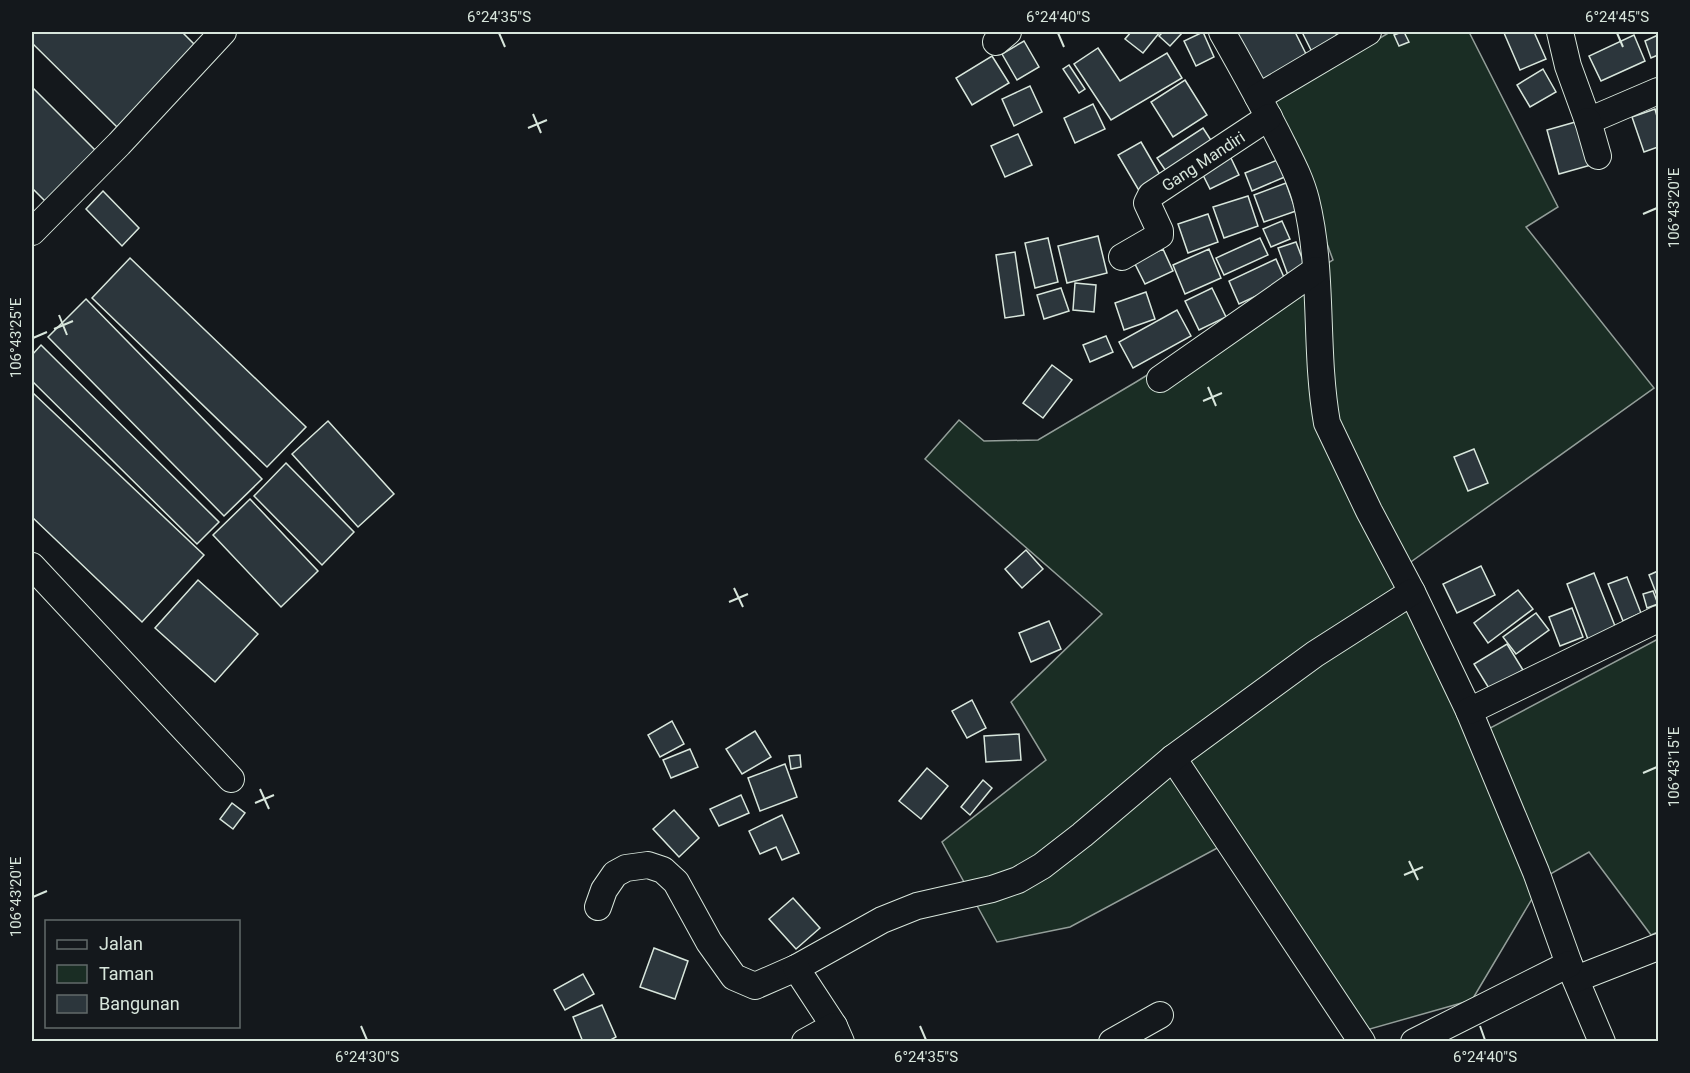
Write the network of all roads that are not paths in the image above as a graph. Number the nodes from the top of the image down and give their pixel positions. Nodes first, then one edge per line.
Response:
1 (224, 32) edge
2 (1222, 32) edge
3 (1368, 32) edge
4 (1560, 32) edge
5 (1659, 91) edge
6 (1264, 107) junction
7 (1588, 121) junction
8 (1598, 156) dead end
9 (32, 232) edge
10 (1122, 257) dead end
11 (1316, 270) junction
12 (1160, 379) dead end
13 (32, 566) edge
14 (1412, 592) junction
15 (1659, 619) edge
16 (1469, 711) junction
17 (1173, 758) junction
18 (231, 779) dead end
19 (598, 907) dead end
20 (1659, 947) edge
21 (796, 968) junction
22 (1573, 971) junction
23 (1160, 1015) dead end
24 (838, 1034) edge
25 (805, 1041) edge
26 (1112, 1041) edge
27 (1362, 1041) edge
28 (1414, 1041) edge
29 (1602, 1041) edge

1 - 9 street
2 - 6 street
3 - 6 street
4 - 7 street
5 - 7 street
6 - 10 street, Gang Mandiri
6 - 11 street
7 - 8 street
11 - 12 street
11 - 14 street
13 - 18 street
14 - 16 street
14 - 17 street
15 - 16 street
16 - 22 street
17 - 21 street
17 - 27 street
19 - 21 street
20 - 22 street
21 - 24 street
22 - 28 street
22 - 29 street
23 - 26 street
24 - 25 street

